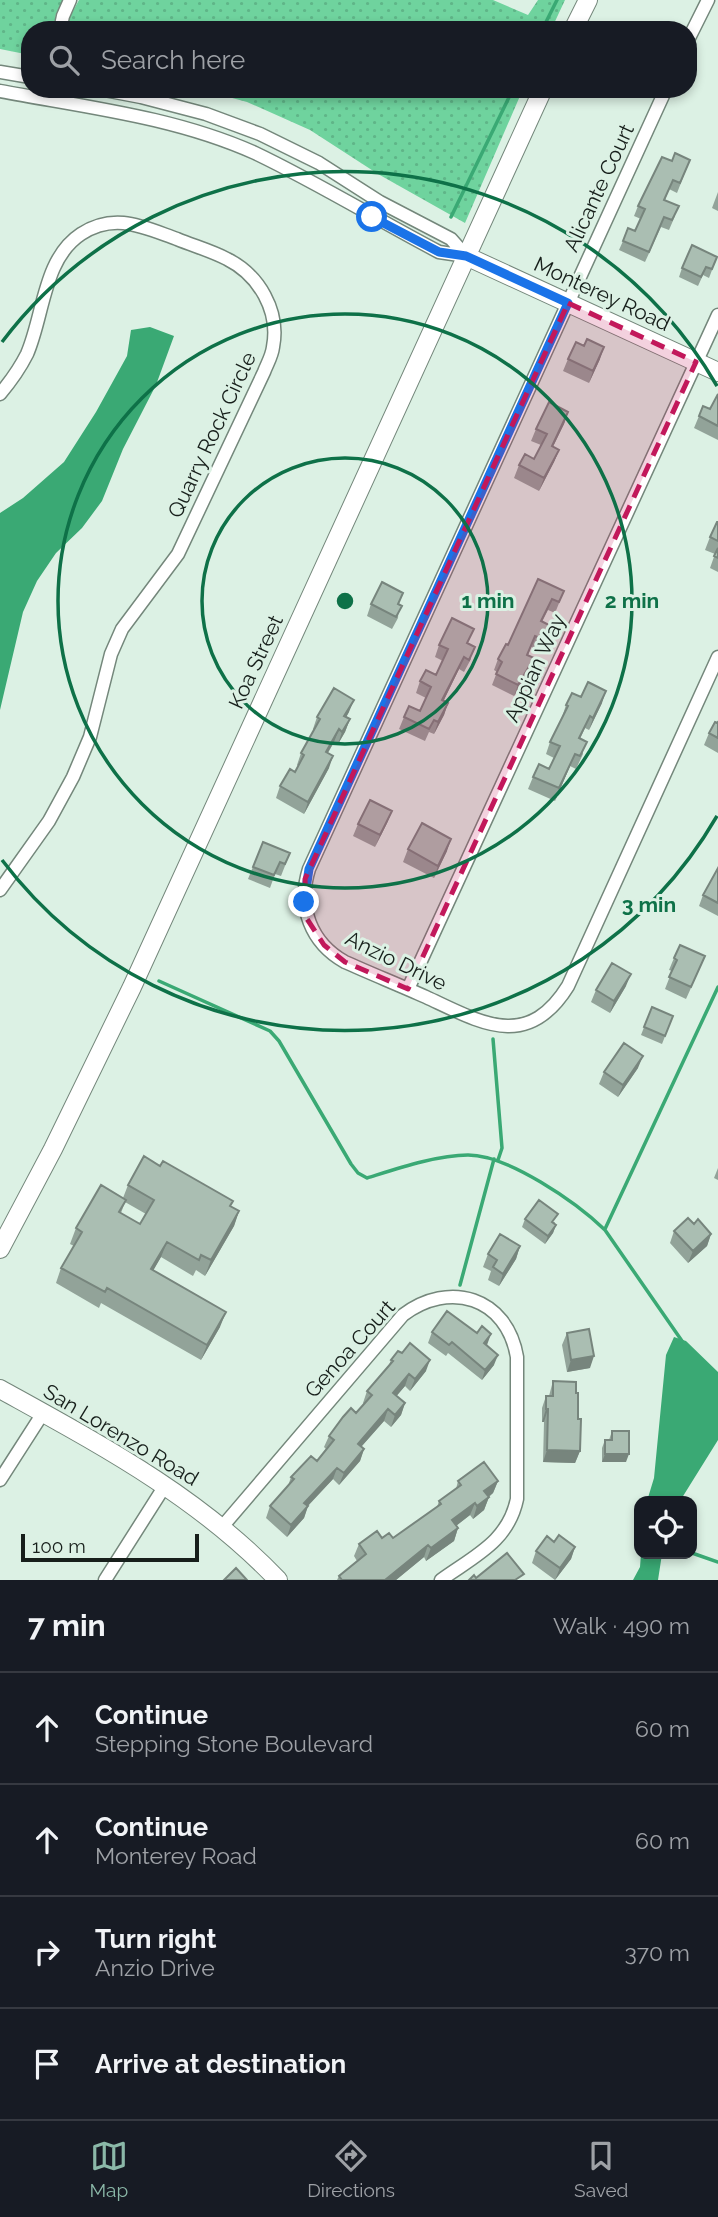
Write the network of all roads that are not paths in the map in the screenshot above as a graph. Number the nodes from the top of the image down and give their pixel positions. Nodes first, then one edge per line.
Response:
1 (70, 0) edge
2 (587, 0) edge
3 (708, 0) edge
4 (62, 21) edge
5 (577, 21) edge
6 (697, 22) edge
7 (0, 72) edge
8 (21, 76) edge
9 (0, 91) edge
10 (21, 92) edge
11 (63, 98) edge
12 (145, 98) edge
13 (539, 98) edge
14 (662, 98) edge
15 (466, 256) junction
16 (568, 303) junction
17 (718, 314) edge
18 (696, 362) junction
19 (718, 372) edge
20 (0, 394) edge
21 (718, 657) edge
22 (0, 890) edge
23 (408, 989) junction
24 (0, 1249) edge
25 (0, 1389) edge
26 (43, 1413) junction
27 (0, 1480) edge
28 (166, 1484) junction
29 (222, 1527) junction
30 (105, 1580) edge
31 (278, 1580) edge
32 (441, 1580) edge

1 - 4 street
2 - 5 main road
3 - 6 street
7 - 8 street
9 - 10 street
11 - 15 street
12 - 15 street
13 - 15 main road, Koa Street
14 - 16 street, Alicante Court
15 - 16 main road, Monterey Road
15 - 24 main road, Koa Street
16 - 18 main road, Monterey Road
16 - 23 street, Anzio Drive
17 - 18 street
18 - 19 main road, Monterey Road
18 - 23 street, Appian Way
20 - 22 street, Quarry Rock Circle
21 - 23 street, Anzio Drive
25 - 26 main road, San Lorenzo Road
26 - 27 street
26 - 28 main road, San Lorenzo Road
28 - 29 main road, San Lorenzo Road
28 - 30 street
29 - 31 main road, San Lorenzo Road
29 - 32 street, Genoa Court

